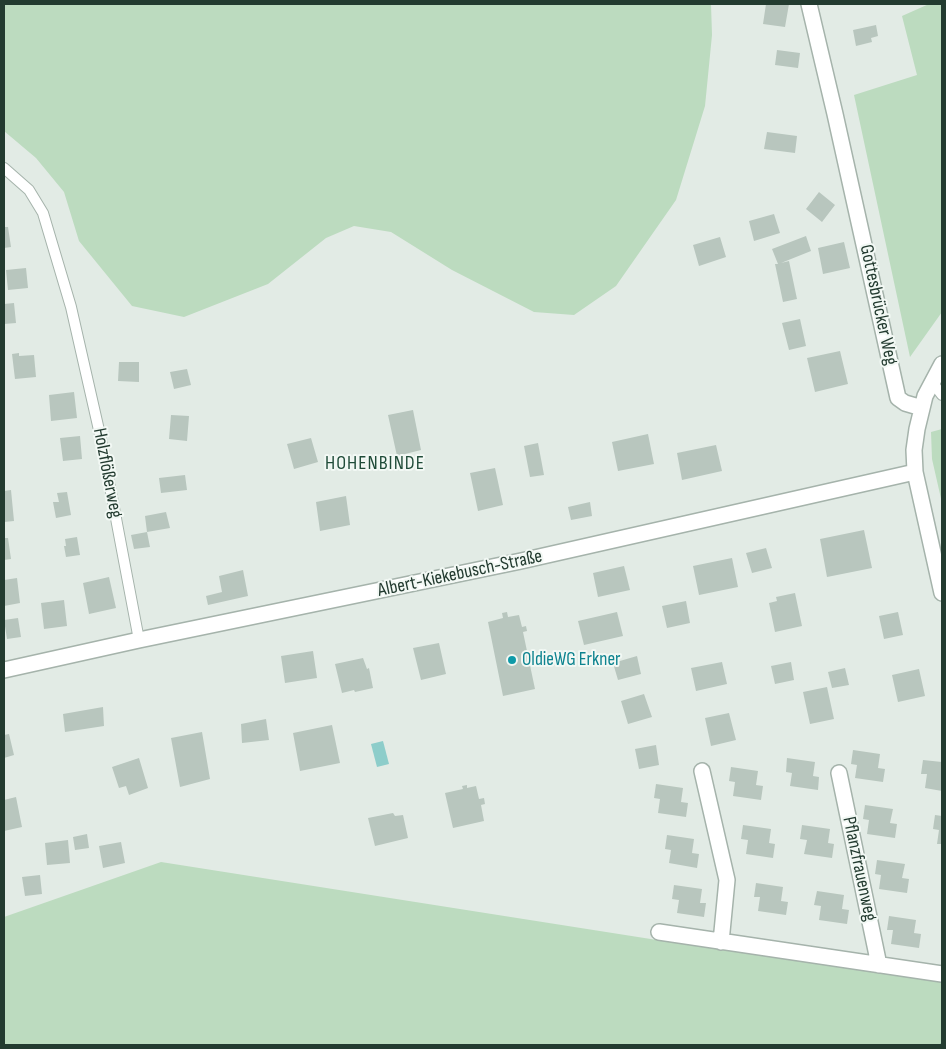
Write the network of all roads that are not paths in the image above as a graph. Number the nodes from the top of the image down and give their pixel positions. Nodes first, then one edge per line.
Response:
1 (809, 4) edge
2 (4, 168) edge
3 (942, 364) edge
4 (932, 382) junction
5 (942, 395) edge
6 (922, 408) junction
7 (915, 472) junction
8 (942, 593) edge
9 (139, 640) junction
10 (4, 670) edge
11 (702, 771) dead end
12 (839, 773) dead end
13 (658, 932) dead end
14 (721, 942) junction
15 (879, 965) junction
16 (942, 974) edge

1 - 6 street, Gottesbrücker Weg
2 - 9 lane, Holzflößerweg
3 - 4 street
4 - 5 lane
4 - 6 street
6 - 7 street
7 - 8 street
7 - 9 street, Albert-Kiekebusch-Straße
9 - 10 street, Albert-Kiekebusch-Straße
11 - 14 street
12 - 15 street, Pflanzfrauenweg
13 - 14 street
14 - 15 street
15 - 16 street

